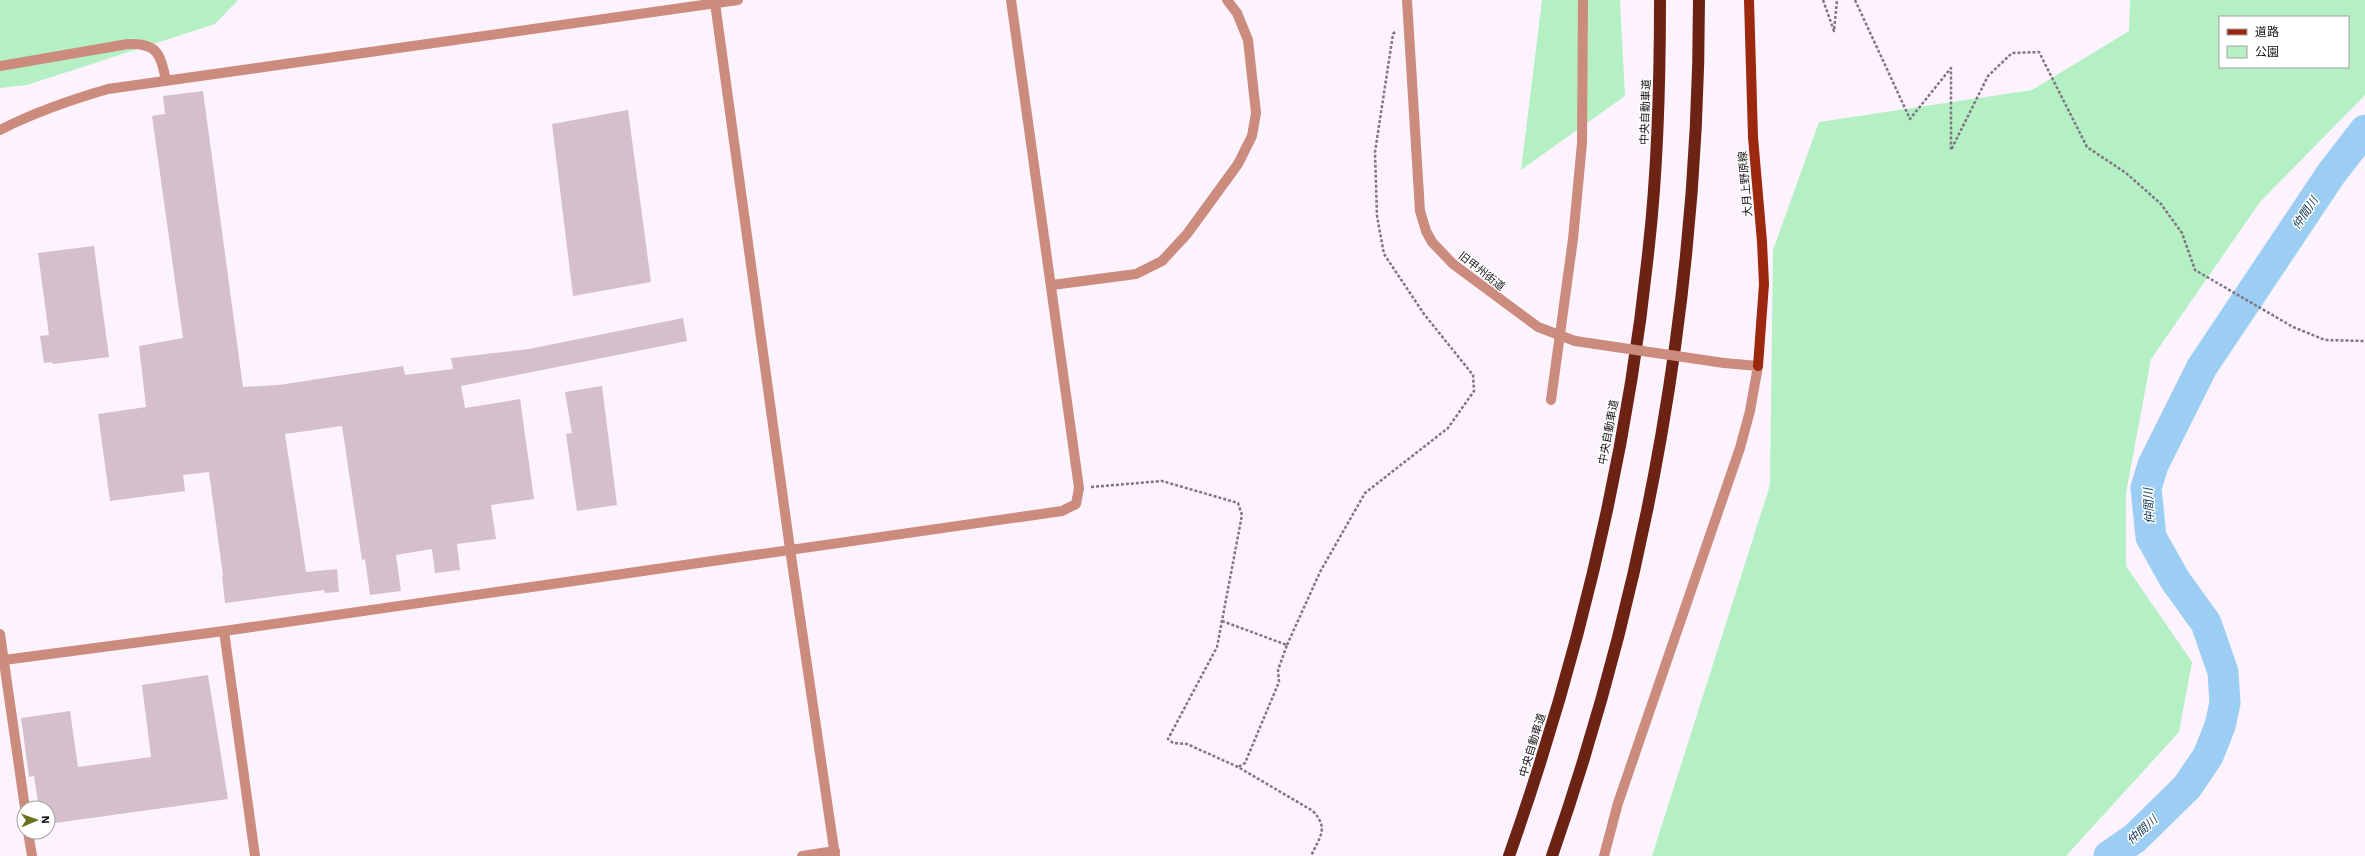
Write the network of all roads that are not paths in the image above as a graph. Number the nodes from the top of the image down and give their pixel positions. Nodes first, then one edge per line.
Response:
1 (738, 0) edge
2 (1011, 0) edge
3 (1227, 0) edge
4 (1407, 0) edge
5 (1583, 0) edge
6 (1660, 0) edge
7 (1699, 0) edge
8 (1749, 0) edge
9 (715, 4) junction
10 (0, 66) edge
11 (166, 80) junction
12 (0, 130) edge
13 (1052, 285) junction
14 (1561, 335) junction
15 (1758, 366) junction
16 (1551, 400) dead end
17 (790, 549) junction
18 (224, 632) junction
19 (0, 634) edge
20 (4, 660) junction
21 (24, 800) edge
22 (29, 840) edge
23 (835, 854) edge
24 (32, 856) edge
25 (255, 856) edge
26 (802, 856) edge
27 (1509, 856) edge
28 (1552, 856) edge
29 (1604, 856) edge

1 - 9 street
2 - 13 street
3 - 13 street
4 - 14 street, 旧甲州街道
5 - 14 street
6 - 27 highway, 中央自動車道
7 - 28 highway
8 - 15 main road, 大月上野原線
9 - 11 street
9 - 17 street
10 - 11 street
11 - 12 street
13 - 17 street
14 - 15 street, 旧甲州街道, bridge
14 - 16 street
15 - 29 street
17 - 18 street
17 - 23 street
18 - 20 street
18 - 25 street
19 - 20 street
20 - 21 street
22 - 24 street
23 - 26 street

